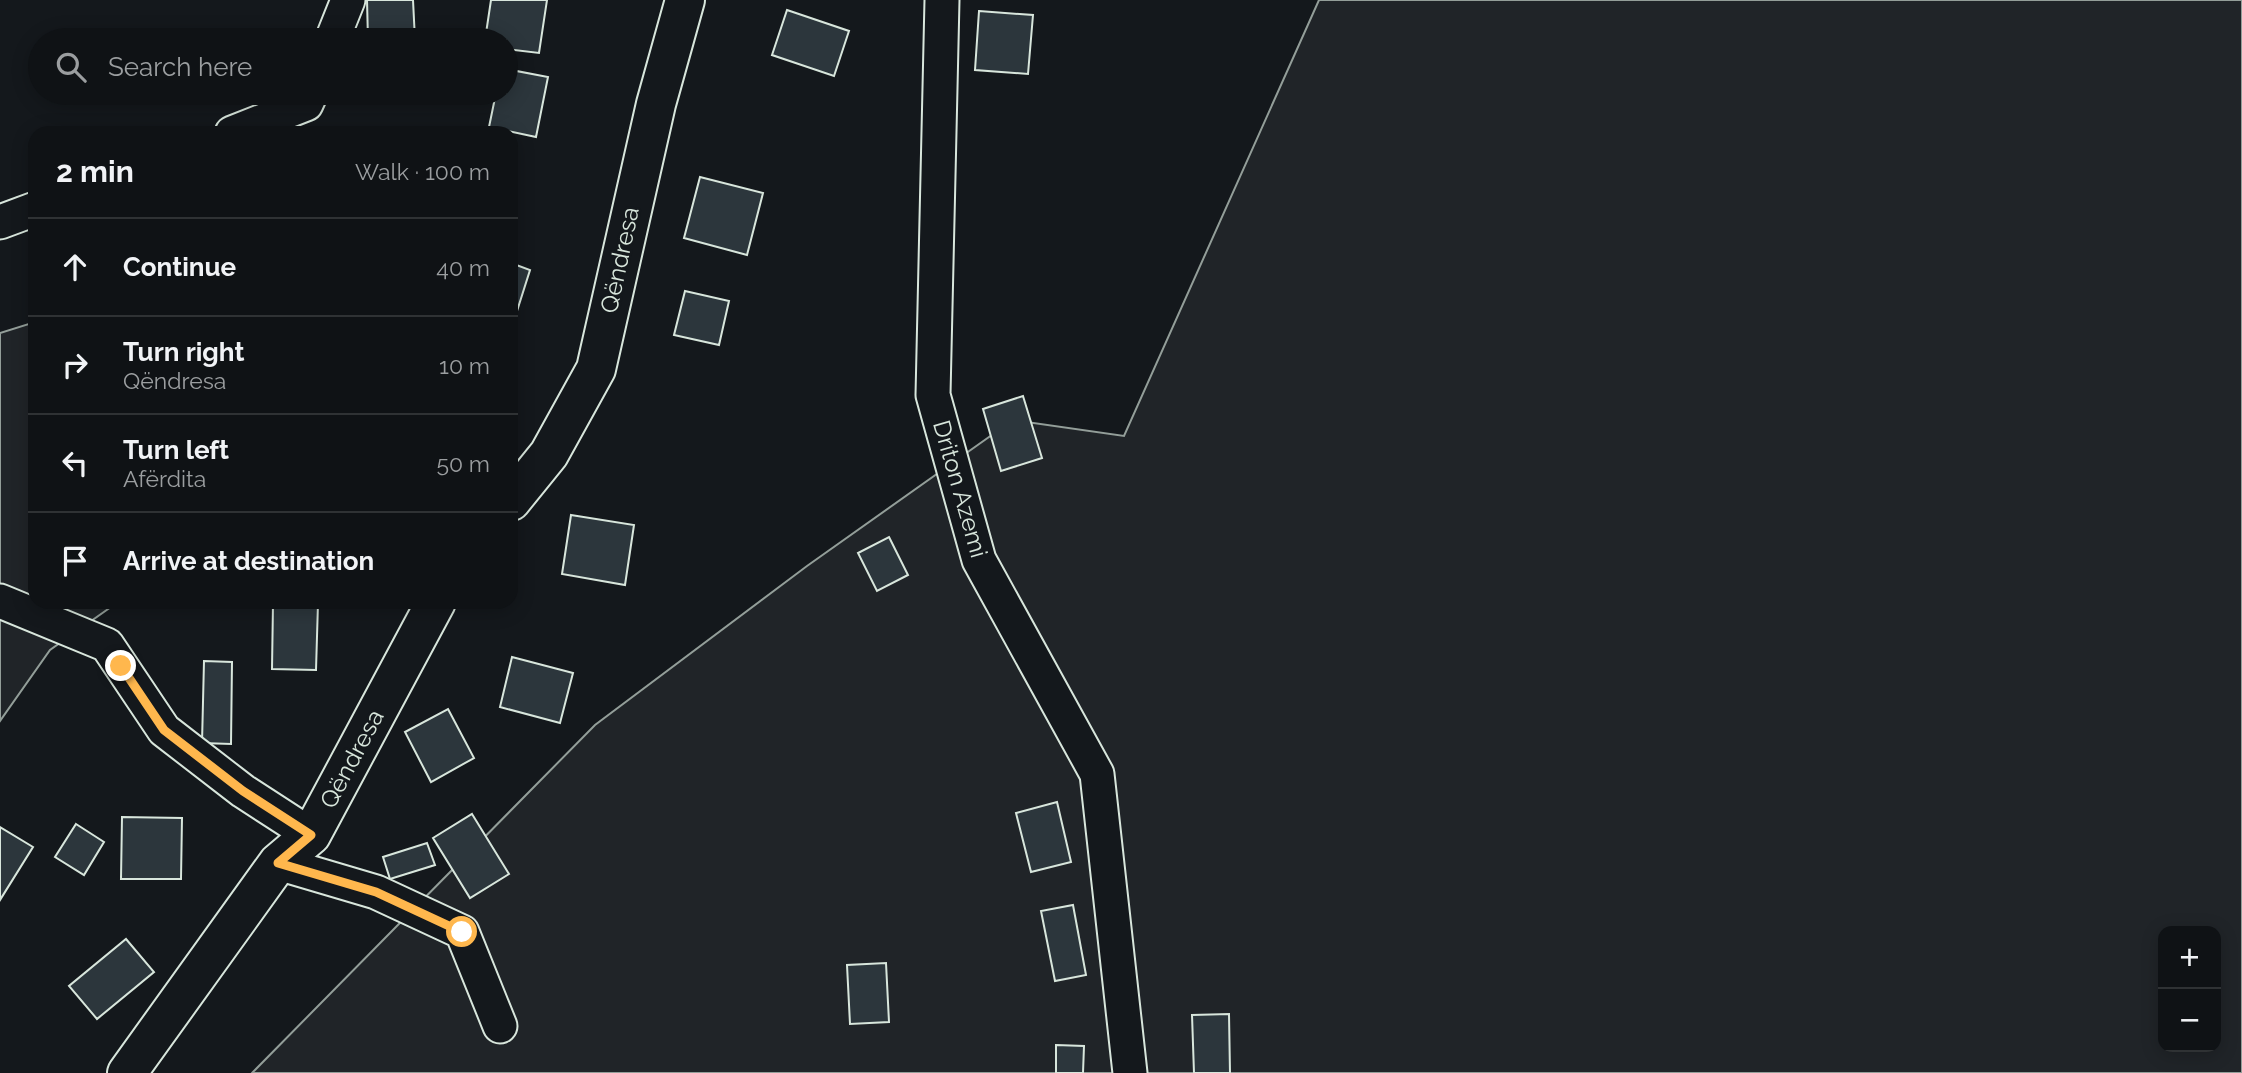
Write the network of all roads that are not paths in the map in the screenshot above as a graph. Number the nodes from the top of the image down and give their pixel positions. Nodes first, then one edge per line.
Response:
1 (348, 0) edge
2 (685, 0) edge
3 (942, 0) edge
4 (337, 28) edge
5 (303, 105) edge
6 (250, 126) edge
7 (28, 212) edge
8 (0, 222) edge
9 (518, 492) edge
10 (0, 601) edge
11 (432, 609) edge
12 (311, 835) junction
13 (278, 863) junction
14 (500, 1026) dead end
15 (127, 1073) edge
16 (1130, 1073) edge

1 - 4 street
2 - 9 street, Qëndresa
3 - 16 street, Driton Azemi
5 - 6 street
7 - 8 street
10 - 12 street
11 - 12 street, Qëndresa
12 - 13 street, Qëndresa
13 - 14 street
13 - 15 street, Qëndresa

